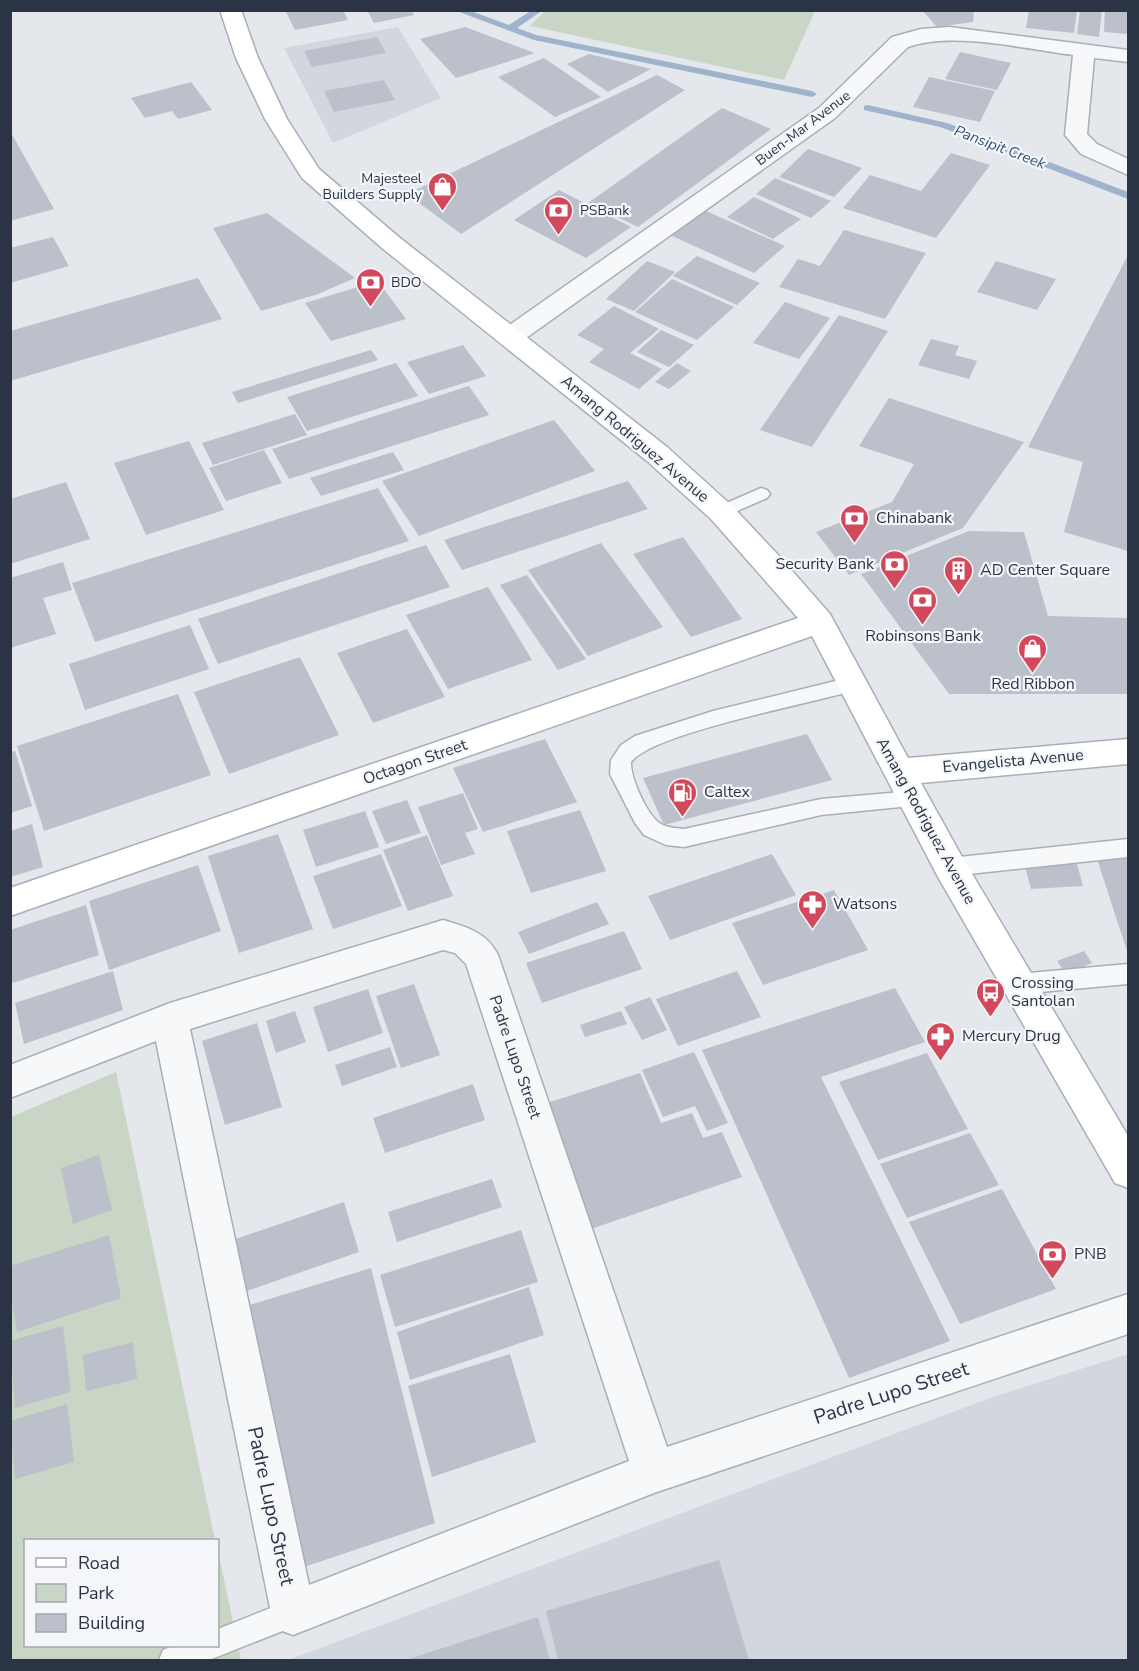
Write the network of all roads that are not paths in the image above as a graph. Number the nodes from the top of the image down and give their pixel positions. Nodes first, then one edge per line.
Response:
1 (230, 10) edge
2 (1084, 51) junction
3 (1128, 56) edge
4 (1128, 168) edge
5 (510, 337) junction
6 (761, 494) dead end
7 (721, 512) junction
8 (819, 622) junction
9 (852, 684) junction
10 (1128, 752) edge
11 (906, 785) junction
12 (1128, 848) edge
13 (950, 867) junction
14 (10, 902) edge
15 (1128, 974) edge
16 (1018, 984) junction
17 (170, 1019) junction
18 (10, 1082) edge
19 (1128, 1170) edge
20 (1128, 1314) edge
21 (654, 1472) junction
22 (293, 1613) junction
23 (219, 1642) edge
24 (207, 1647) edge
25 (173, 1660) edge

1 - 5 main road, Amang Rodriguez Avenue
2 - 3 street, Buen-Mar Avenue
2 - 4 street
2 - 5 street, Buen-Mar Avenue
5 - 7 main road, Amang Rodriguez Avenue
6 - 7 lane
7 - 8 main road, Amang Rodriguez Avenue
8 - 9 main road, Amang Rodriguez Avenue
8 - 14 main road, Octagon Street
9 - 11 main road, Amang Rodriguez Avenue
9 - 11 lane
10 - 11 main road, Evangelista Avenue
11 - 13 main road, Amang Rodriguez Avenue
12 - 13 lane
13 - 16 main road, Amang Rodriguez Avenue
15 - 16 lane
16 - 19 main road, Amang Rodriguez Avenue
17 - 18 street, Padre Lupo Street
17 - 21 street, Padre Lupo Street
17 - 22 street, Padre Lupo Street
20 - 21 street, Padre Lupo Street
21 - 22 street, Padre Lupo Street
22 - 23 lane
24 - 25 lane

